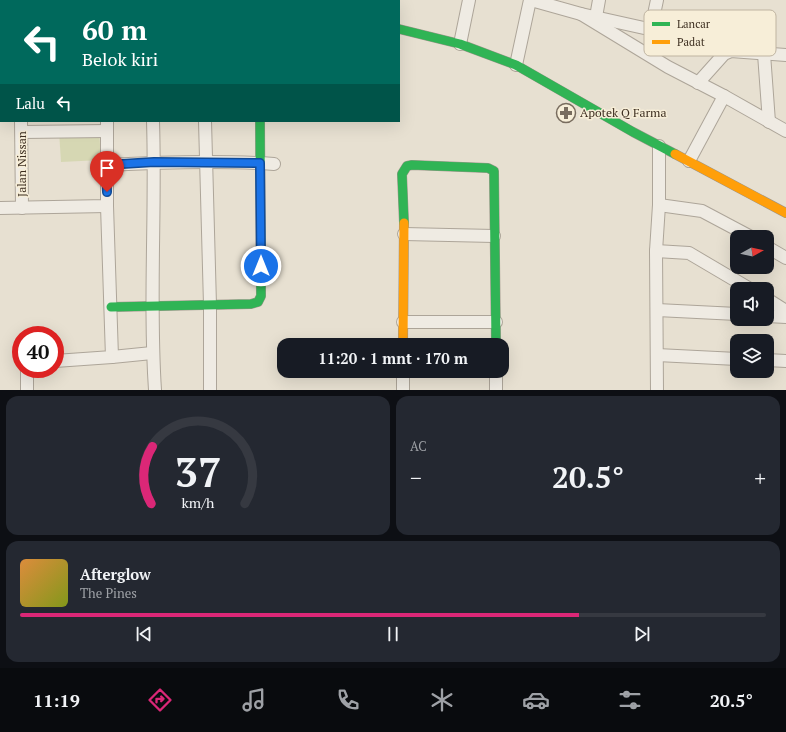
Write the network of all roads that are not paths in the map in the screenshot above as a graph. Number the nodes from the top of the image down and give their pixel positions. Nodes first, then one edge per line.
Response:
1 (469, 0) edge
2 (530, 0) edge
3 (599, 0) edge
4 (657, 0) edge
5 (655, 10) edge
6 (581, 14) junction
7 (596, 17) junction
8 (644, 28) edge
9 (400, 29) edge
10 (460, 44) junction
11 (644, 52) edge
12 (776, 55) edge
13 (786, 55) edge
14 (650, 56) edge
15 (722, 56) edge
16 (764, 56) edge
17 (516, 65) junction
18 (698, 83) junction
19 (724, 96) junction
20 (153, 122) edge
21 (205, 122) edge
22 (260, 122) edge
23 (769, 122) junction
24 (22, 126) edge
25 (107, 126) edge
26 (786, 132) edge
27 (659, 146) junction
28 (688, 161) junction
29 (154, 162) junction
30 (207, 162) junction
31 (260, 163) junction
32 (274, 164) dead end
33 (106, 165) junction
34 (659, 205) junction
35 (107, 206) junction
36 (0, 208) edge
37 (22, 208) junction
38 (786, 213) edge
39 (738, 230) edge
40 (404, 234) junction
41 (494, 236) junction
42 (656, 251) junction
43 (774, 251) edge
44 (786, 258) edge
45 (738, 282) edge
46 (774, 303) edge
47 (210, 305) junction
48 (152, 306) junction
49 (111, 307) junction
50 (657, 310) junction
51 (786, 311) edge
52 (730, 314) edge
53 (774, 316) edge
54 (786, 317) edge
55 (403, 322) junction
56 (496, 322) junction
57 (403, 338) edge
58 (496, 338) edge
59 (152, 353) junction
60 (657, 356) junction
61 (112, 357) junction
62 (730, 359) edge
63 (64, 360) edge
64 (774, 360) edge
65 (786, 361) edge
66 (27, 378) edge
67 (403, 378) edge
68 (496, 378) edge
69 (27, 390) edge
70 (155, 390) edge
71 (210, 390) edge
72 (403, 390) edge
73 (496, 390) edge
74 (657, 390) edge

1 - 10 street
2 - 6 street
2 - 17 street
3 - 7 street
4 - 5 street
6 - 7 street
6 - 11 street
7 - 8 street
9 - 10 street
10 - 17 street
12 - 13 street
14 - 18 street
15 - 18 street
16 - 23 street
17 - 27 street
18 - 19 street
19 - 23 street
19 - 28 street
20 - 29 street
21 - 30 street
22 - 31 street
23 - 26 street
24 - 25 street
24 - 37 street, Jalan Nissan
25 - 33 street
27 - 28 street
27 - 34 street
28 - 38 street
29 - 30 street
29 - 33 street
29 - 48 street
30 - 31 street
30 - 47 street
31 - 32 street
31 - 47 street
33 - 35 street
34 - 39 street
34 - 42 street
35 - 37 street
35 - 49 street
36 - 37 street
40 - 41 street
40 - 41 street
40 - 55 street
41 - 56 street
42 - 45 street
42 - 50 street
43 - 44 street
46 - 51 street
47 - 48 street
47 - 71 street
48 - 49 street
48 - 59 street
49 - 61 street
50 - 52 street
50 - 60 street
53 - 54 street
55 - 56 street
55 - 57 street
56 - 58 street
59 - 61 street
59 - 70 street
60 - 62 street
60 - 74 street
61 - 63 street
64 - 65 street
66 - 69 street
67 - 72 street
68 - 73 street

